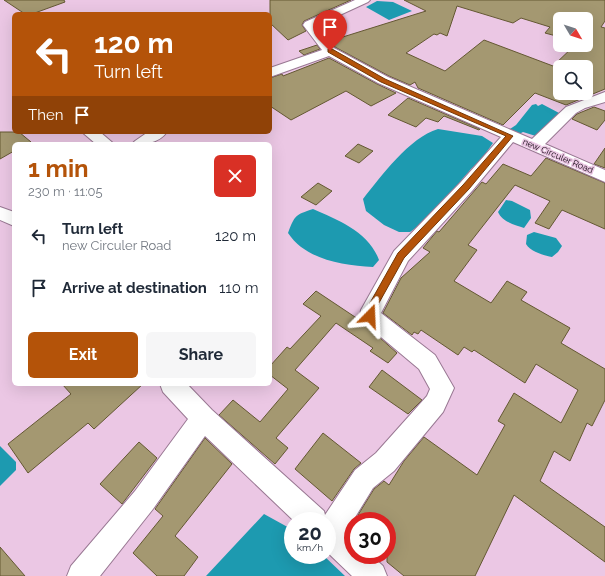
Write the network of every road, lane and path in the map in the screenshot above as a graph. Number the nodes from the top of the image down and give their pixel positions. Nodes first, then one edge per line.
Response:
1 (364, 0) edge
2 (330, 51) junction
3 (272, 72) edge
4 (605, 96) edge
5 (93, 134) edge
6 (156, 134) edge
7 (510, 136) junction
8 (103, 142) edge
9 (143, 142) edge
10 (534, 146) junction
11 (605, 176) edge
12 (173, 386) edge
13 (203, 418) junction
14 (304, 512) edge
15 (336, 516) edge
16 (336, 542) edge
17 (81, 576) edge
18 (373, 576) edge

1 - 2 street
2 - 3 street
2 - 7 street, new Circuler Road
4 - 10 street
5 - 8 street
6 - 9 street
7 - 10 street, new Circuler Road
7 - 15 street
10 - 11 street, new Circuler Road
12 - 13 street
13 - 14 street
13 - 17 street
16 - 18 street

